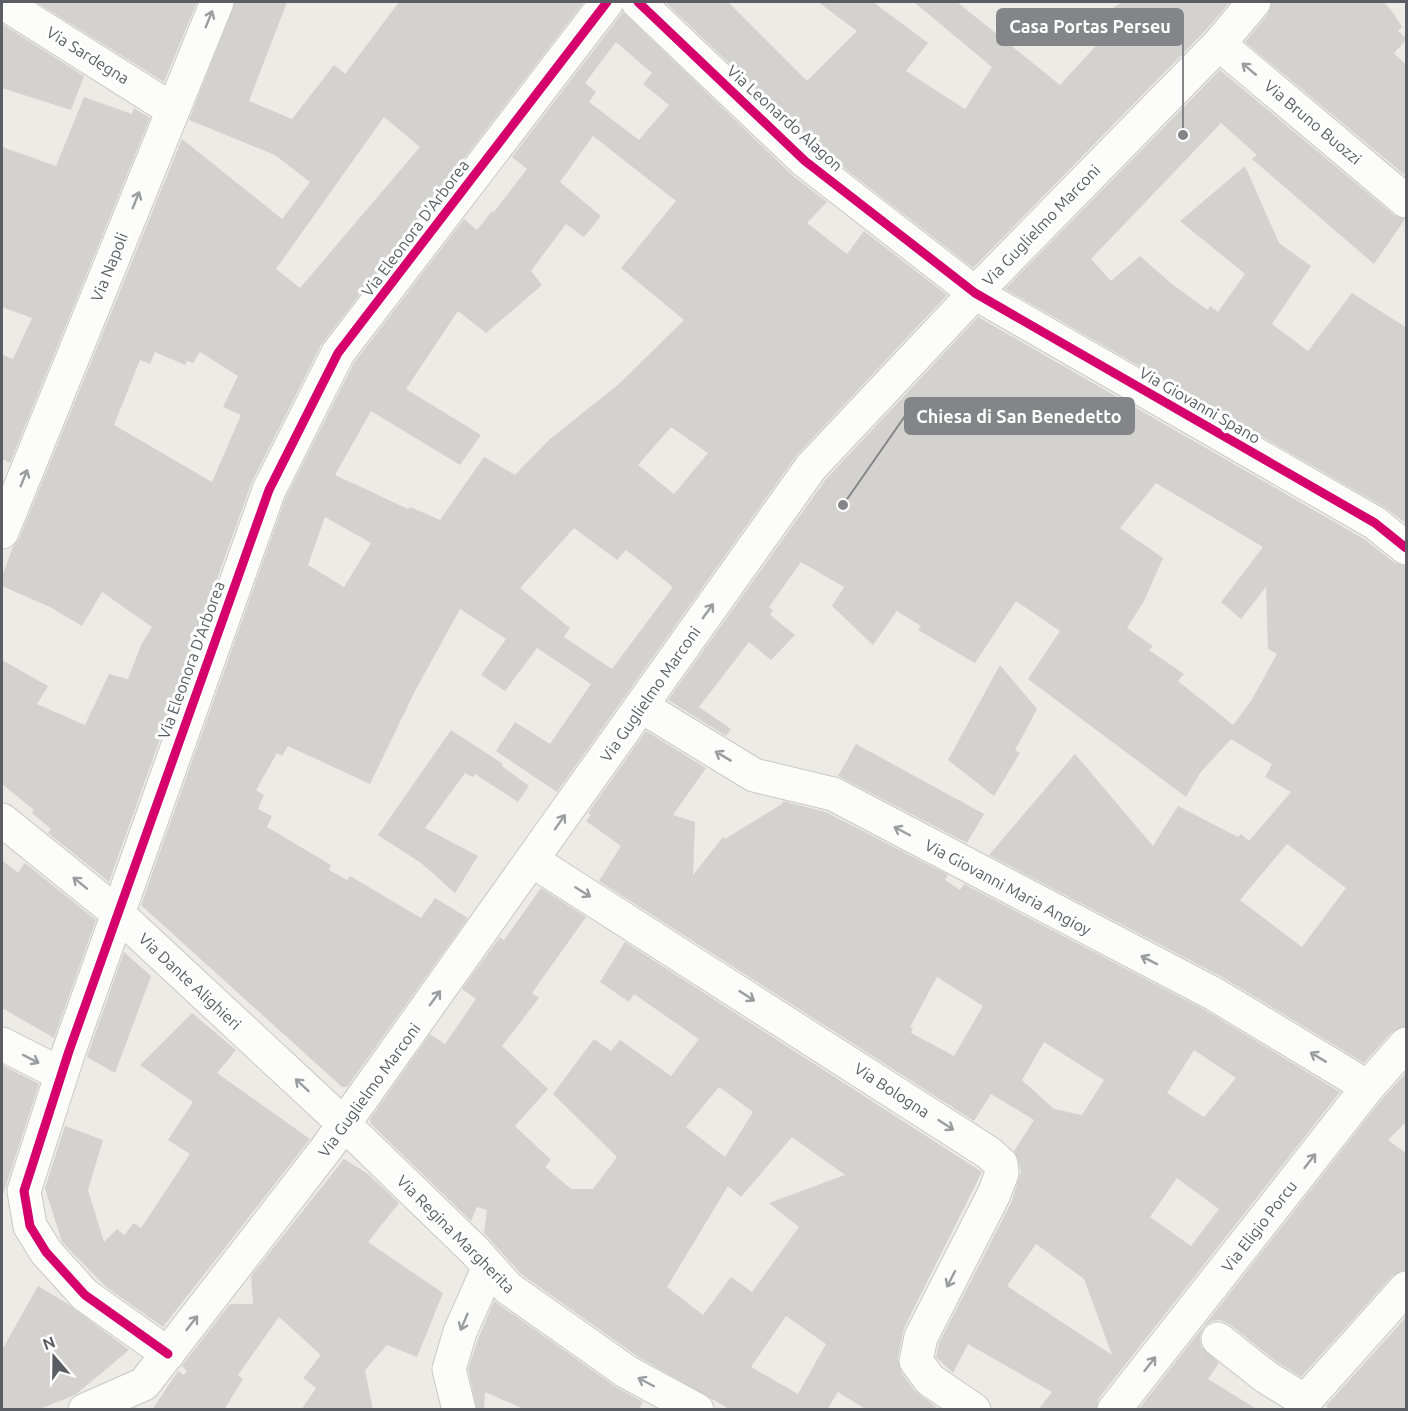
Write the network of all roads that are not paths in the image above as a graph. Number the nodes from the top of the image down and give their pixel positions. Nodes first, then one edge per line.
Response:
1 (2, 2) edge
2 (217, 2) edge
3 (607, 2) edge
4 (638, 2) edge
5 (1254, 2) edge
6 (1219, 44) junction
7 (173, 110) junction
8 (1407, 201) edge
9 (975, 293) junction
10 (2, 532) edge
11 (1407, 549) edge
12 (641, 706) junction
13 (2, 820) edge
14 (533, 861) junction
15 (116, 912) junction
16 (2, 1044) edge
17 (1407, 1044) edge
18 (61, 1074) junction
19 (1368, 1087) junction
20 (345, 1125) junction
21 (488, 1269) junction
22 (1407, 1288) edge
23 (1201, 1325) junction
24 (168, 1354) junction
25 (137, 1397) edge
26 (85, 1410) edge
27 (459, 1410) edge
28 (697, 1410) edge
29 (974, 1410) edge
30 (1114, 1410) edge

1 - 7 street, Via Sardegna
7 -> 2 street, Via Napoli
3 - 15 street, Via Eleonora D'Arborea
4 - 9 street, Via Leonardo Alagon
5 - 6 street, Via Guglielmo Marconi
8 -> 6 street, Via Bruno Buozzi
6 - 9 street, Via Guglielmo Marconi
10 -> 7 street, Via Napoli
9 - 11 street, Via Giovanni Spano
12 -> 9 street, Via Guglielmo Marconi
14 -> 12 street, Via Guglielmo Marconi
19 -> 12 street, Via Giovanni Maria Angioy
15 -> 13 street, Via Dante Alighieri
20 -> 14 street, Via Guglielmo Marconi
14 -> 29 street, Via Bologna
15 - 18 street, Via Eleonora D'Arborea
20 -> 15 street, Via Dante Alighieri
16 -> 18 street
17 - 19 street, Via Eligio Porcu
18 - 24 street, Via Eleonora D'Arborea
23 -> 19 street, Via Eligio Porcu
20 - 21 street, Via Regina Margherita
24 -> 20 street, Via Guglielmo Marconi
21 -> 27 street
28 -> 21 street, Via Regina Margherita
22 - 23 street
30 -> 23 street, Via Eligio Porcu
24 - 25 street, Via Guglielmo Marconi
25 - 26 street, Via Guglielmo Marconi

